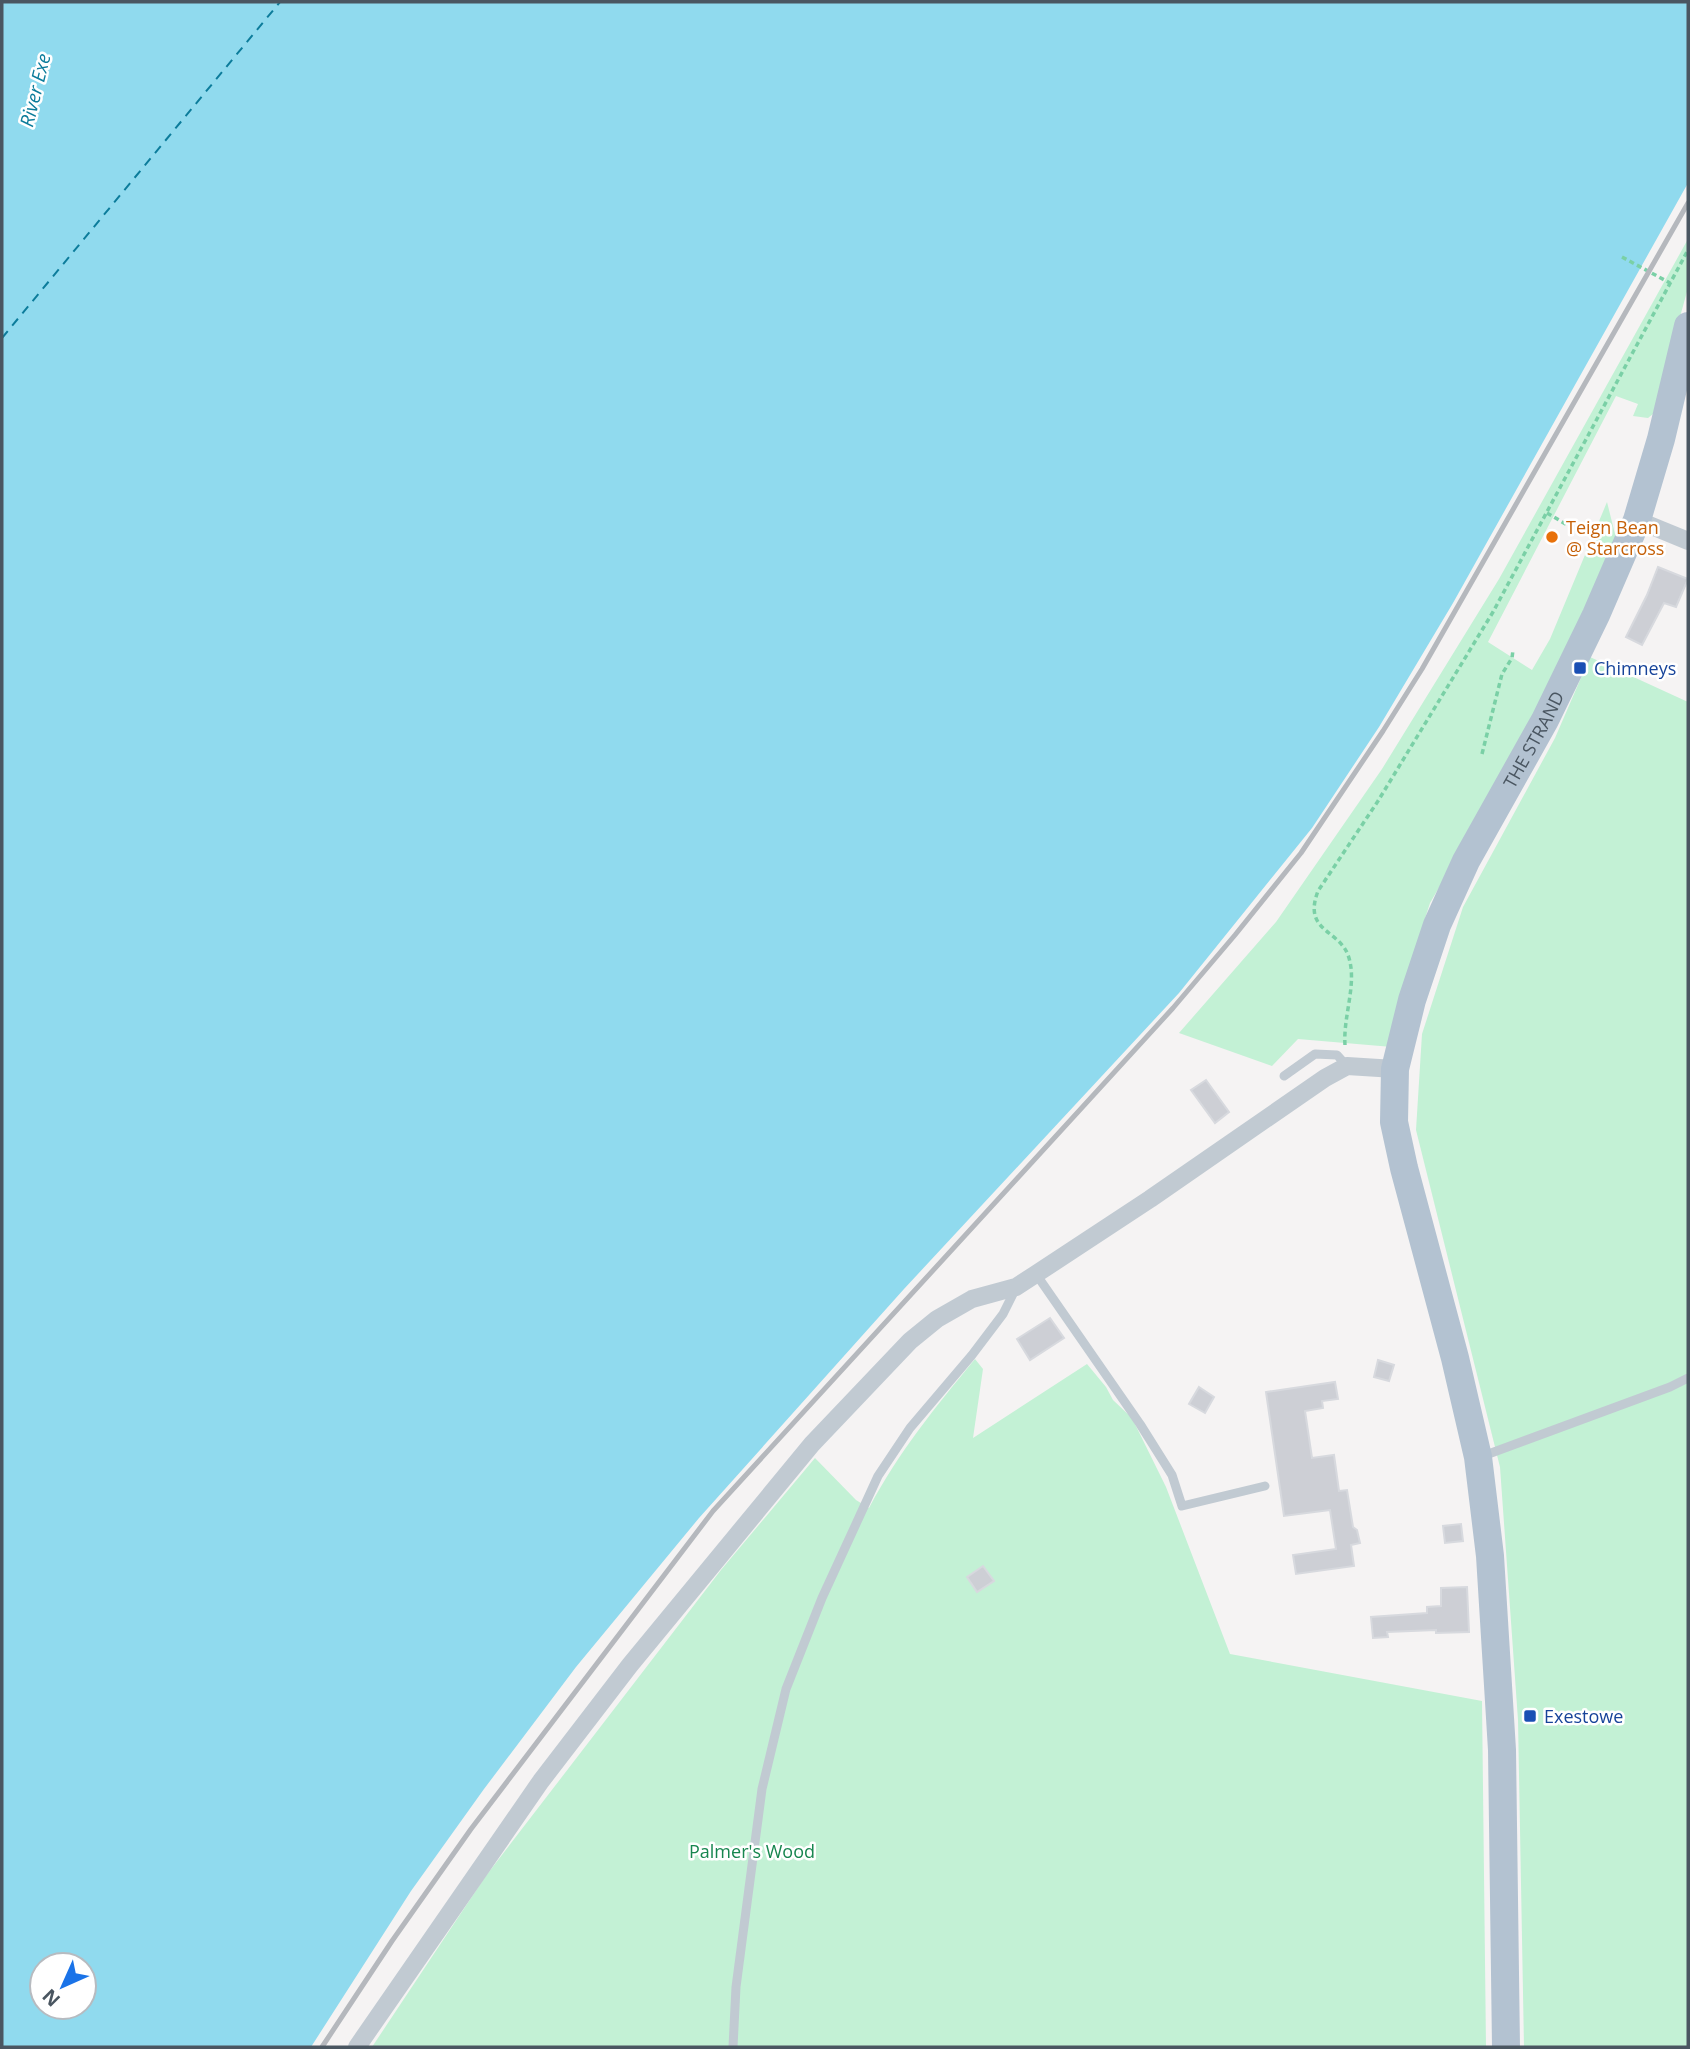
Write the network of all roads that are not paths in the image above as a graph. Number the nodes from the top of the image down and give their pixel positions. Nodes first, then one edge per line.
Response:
1 (1688, 326) edge
2 (1637, 520) junction
3 (1688, 541) edge
4 (1347, 1066) junction
5 (1395, 1069) junction
6 (1284, 1076) dead end
7 (1036, 1274) junction
8 (1016, 1287) junction
9 (1688, 1378) edge
10 (1478, 1457) junction
11 (1265, 1486) dead end
12 (357, 2047) edge
13 (733, 2047) edge
14 (1506, 2047) edge

1 - 2 main road, THE STRAND
2 - 3 street
2 - 5 main road, THE STRAND
4 - 5 street
4 - 6 lane
4 - 7 street
5 - 10 main road, THE STRAND
7 - 8 street
7 - 11 lane
8 - 12 street
8 - 13 lane
9 - 10 lane
10 - 14 main road, THE STRAND

